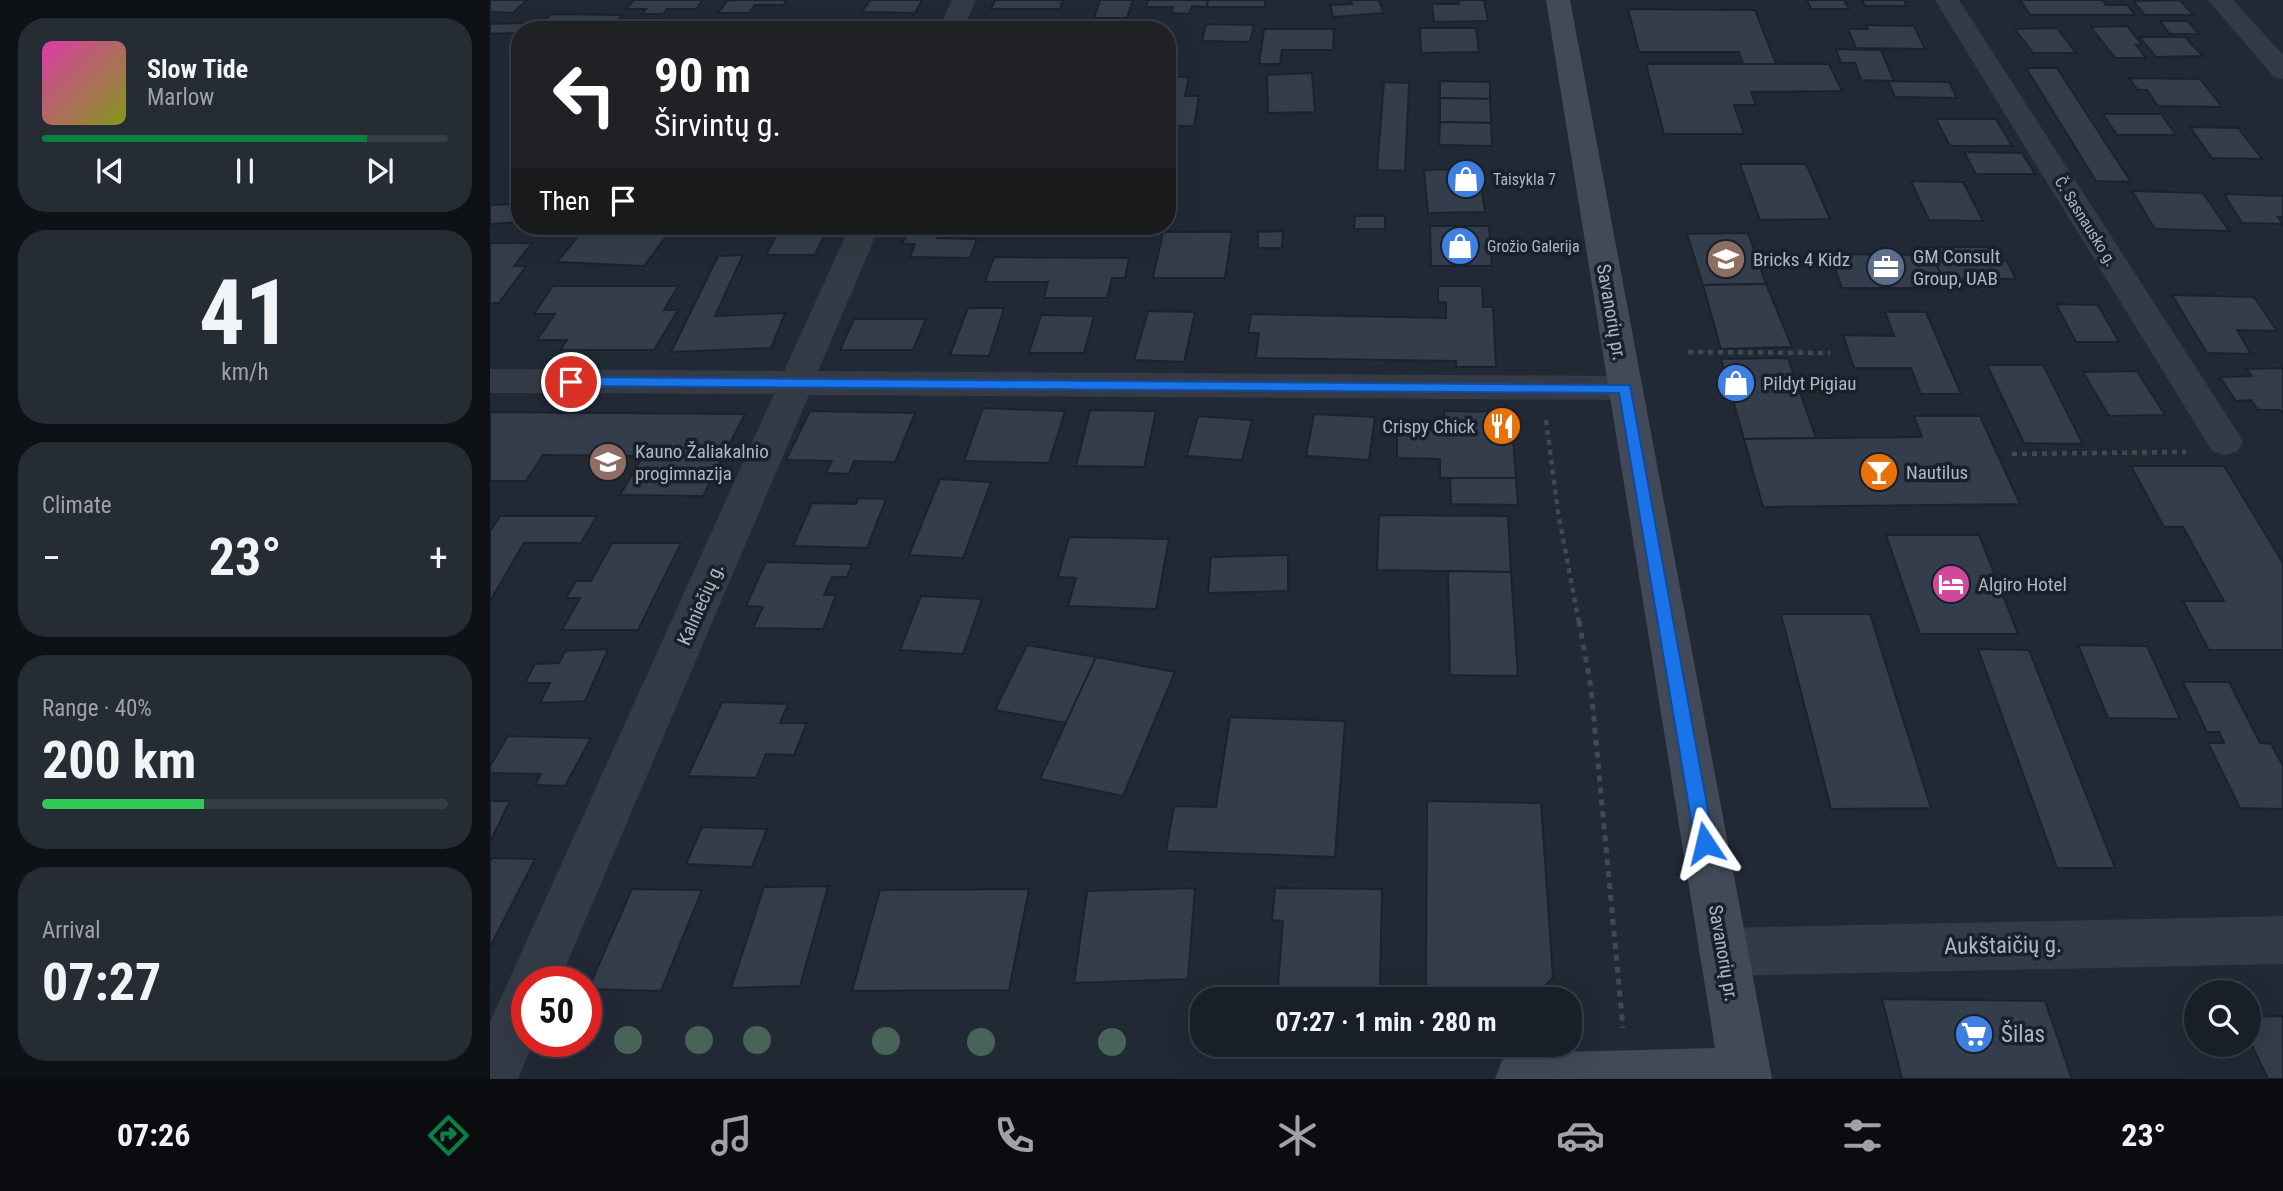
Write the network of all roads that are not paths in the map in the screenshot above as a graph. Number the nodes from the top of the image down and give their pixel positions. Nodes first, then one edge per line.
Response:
1 (964, 0) edge
2 (1558, 0) edge
3 (1947, 0) edge
4 (2220, 0) edge
5 (954, 21) edge
6 (2283, 71) edge
7 (860, 235) edge
8 (490, 381) edge
9 (796, 385) junction
10 (1625, 388) junction
11 (2225, 442) road end
12 (2283, 940) edge
13 (1723, 952) junction
14 (541, 966) edge
15 (511, 1035) edge
16 (1745, 1076) edge
17 (491, 1079) edge
18 (1521, 1079) edge

1 - 5 street
2 - 10 main road, Savanorių pr.
3 - 11 street, Č. Sasnausko g.
4 - 6 street
7 - 9 street, Kalniečių g.
8 - 9 street
9 - 10 street
9 - 14 street, Kalniečių g.
10 - 13 main road, Savanorių pr.
12 - 13 street, Aukštaičių g.
13 - 16 main road, Savanorių pr.
15 - 17 street
16 - 18 main road

